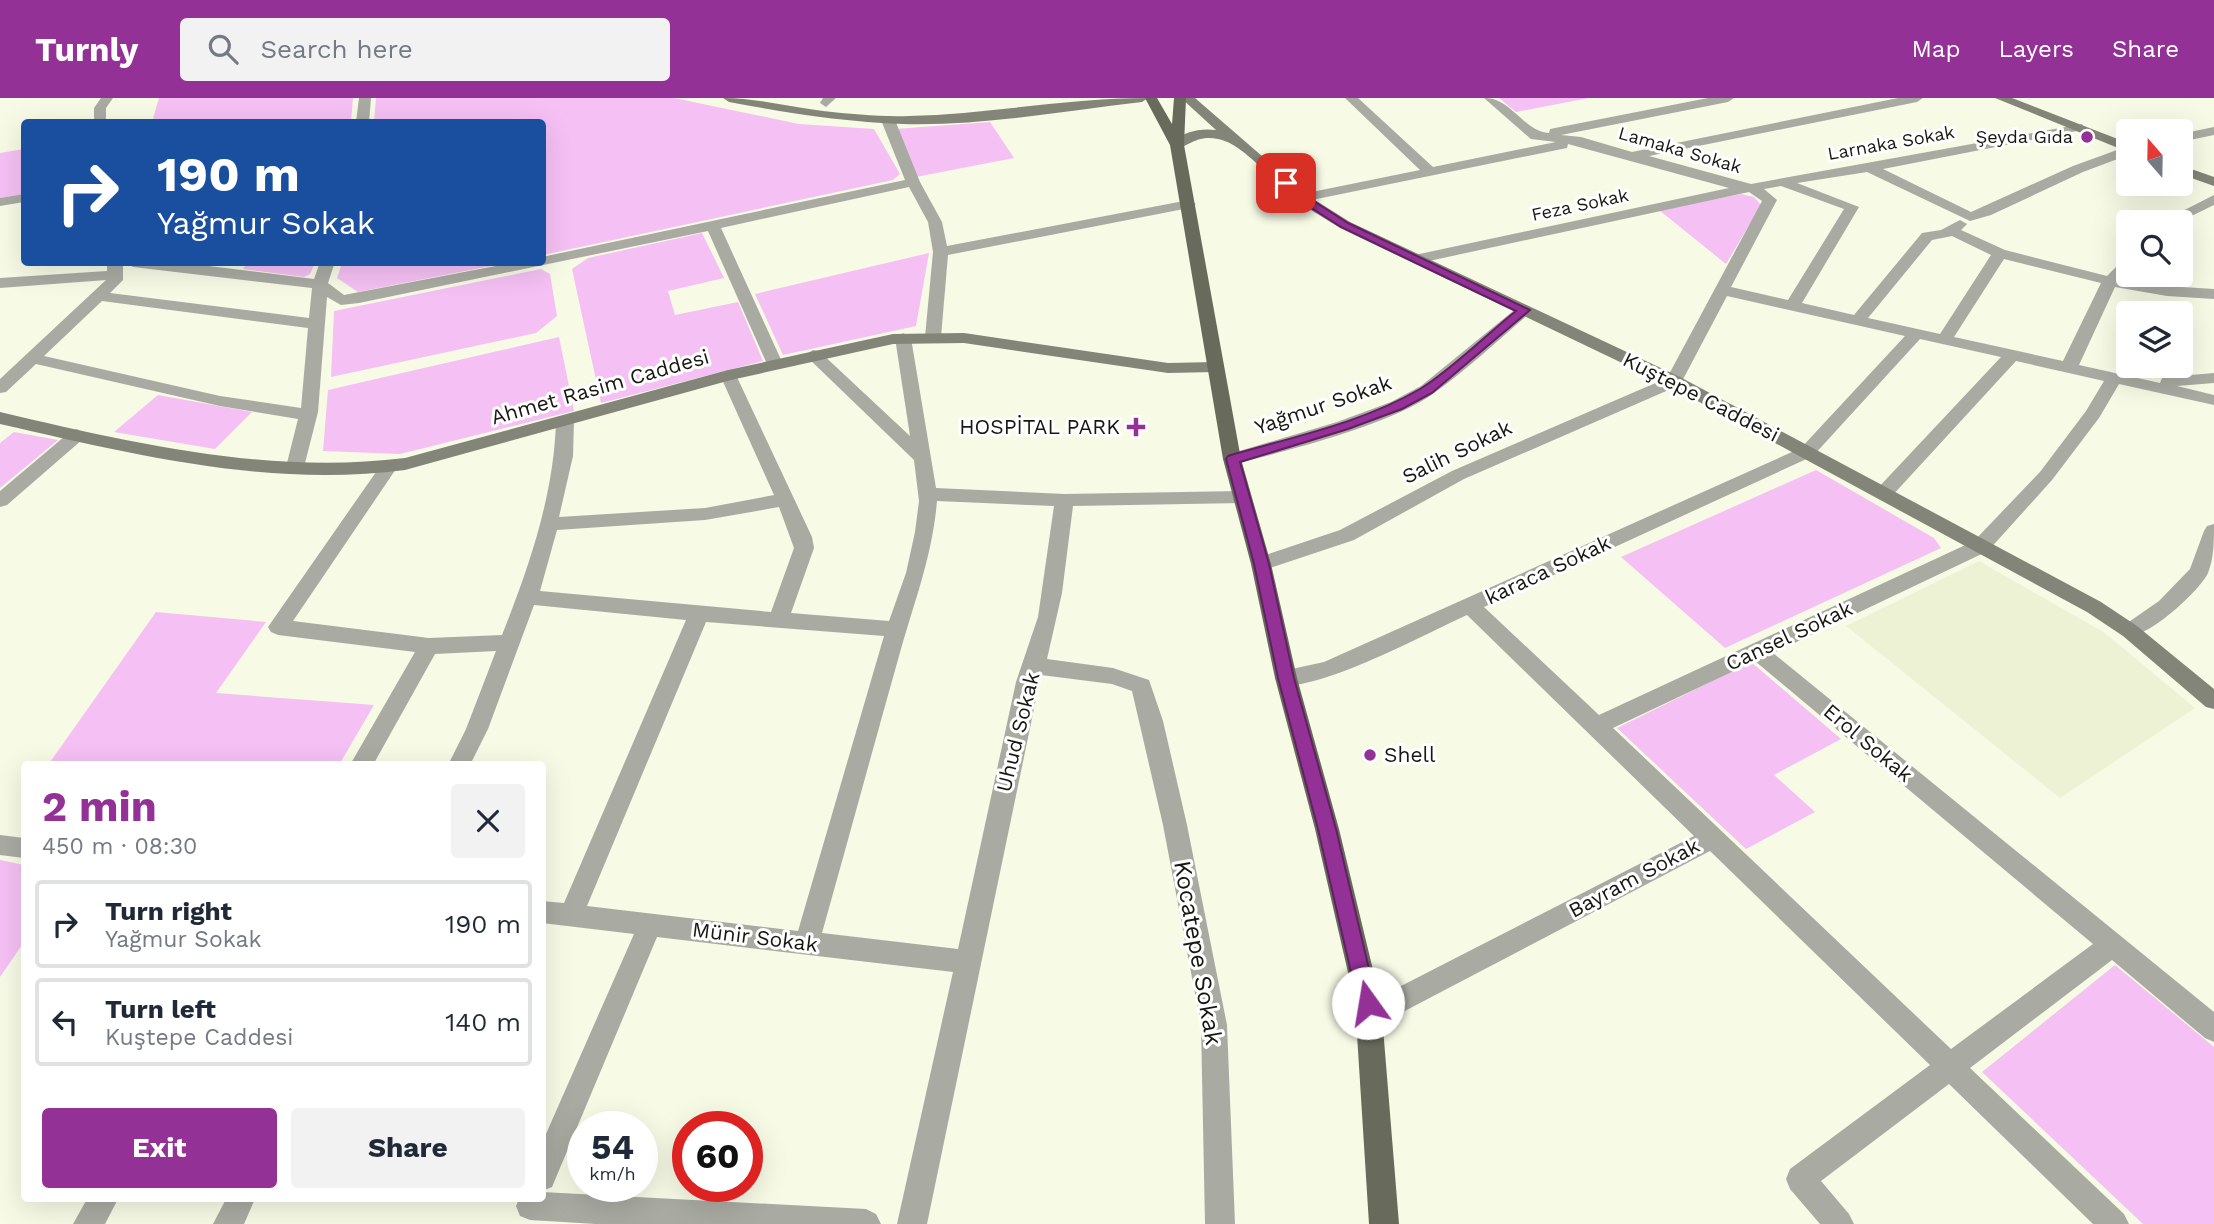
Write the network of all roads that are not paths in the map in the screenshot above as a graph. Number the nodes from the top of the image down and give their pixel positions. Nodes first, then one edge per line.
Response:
1 (107, 98) edge
2 (365, 98) edge
3 (729, 98) edge
4 (795, 98) edge
5 (1030, 98) edge
6 (1142, 98) edge
7 (1180, 98) edge
8 (1351, 98) edge
9 (1490, 98) edge
10 (1728, 98) edge
11 (1917, 98) edge
12 (2010, 99) edge
13 (828, 100) edge
14 (1128, 100) edge
15 (1158, 101) edge
16 (1191, 101) edge
17 (100, 119) edge
18 (363, 119) edge
19 (888, 120) junction
20 (2077, 127) junction
21 (2214, 131) edge
22 (2193, 135) edge
23 (1536, 136) junction
24 (1236, 139) junction
25 (1581, 141) junction
26 (2116, 144) edge
27 (1177, 145) junction
28 (2116, 154) edge
29 (1629, 156) junction
30 (1869, 168) junction
31 (1430, 172) junction
32 (2193, 174) edge
33 (1783, 181) junction
34 (913, 182) junction
35 (2214, 182) edge
36 (1752, 188) junction
37 (21, 198) edge
38 (1303, 198) junction
39 (2214, 199) edge
40 (0, 202) edge
41 (1189, 204) junction
42 (2192, 210) edge
43 (1970, 217) junction
44 (713, 226) junction
45 (1950, 230) junction
46 (942, 252) junction
47 (2000, 254) junction
48 (1415, 259) junction
49 (546, 260) edge
50 (168, 266) edge
51 (327, 266) edge
52 (516, 266) edge
53 (115, 269) edge
54 (2116, 275) edge
55 (2110, 281) junction
56 (0, 283) edge
57 (320, 284) junction
58 (1722, 290) junction
59 (2214, 294) edge
60 (99, 296) junction
61 (1793, 305) junction
62 (1524, 310) junction
63 (1858, 320) junction
64 (317, 324) junction
65 (1917, 333) junction
66 (933, 337) junction
67 (903, 338) junction
68 (1945, 339) junction
69 (2013, 354) junction
70 (814, 355) junction
71 (33, 358) junction
72 (775, 364) junction
73 (2069, 366) junction
74 (1214, 367) junction
75 (728, 375) junction
76 (2115, 377) junction
77 (2214, 378) edge
78 (1674, 381) junction
79 (2148, 384) junction
80 (0, 388) edge
81 (2214, 400) edge
82 (308, 415) junction
83 (0, 418) edge
84 (565, 421) junction
85 (77, 435) junction
86 (1807, 452) junction
87 (922, 457) junction
88 (1233, 459) junction
89 (389, 466) junction
90 (295, 467) junction
91 (1884, 493) junction
92 (928, 494) junction
93 (1242, 497) junction
94 (786, 499) junction
95 (1064, 500) junction
96 (0, 501) edge
97 (548, 524) junction
98 (2214, 531) edge
99 (1981, 546) junction
100 (1261, 564) junction
101 (528, 597) junction
102 (1471, 606) junction
103 (699, 614) junction
104 (778, 620) junction
105 (896, 629) junction
106 (2130, 632) junction
107 (509, 643) junction
108 (429, 646) junction
109 (1758, 651) junction
110 (1035, 666) junction
111 (1286, 678) junction
112 (2212, 695) edge
113 (1597, 726) junction
114 (363, 761) edge
115 (461, 761) edge
116 (1714, 837) junction
117 (0, 845) edge
118 (21, 848) edge
119 (546, 913) edge
120 (570, 916) junction
121 (650, 925) junction
122 (807, 943) junction
123 (2112, 945) junction
124 (967, 962) junction
125 (1369, 1016) junction
126 (2214, 1029) edge
127 (1951, 1066) junction
128 (546, 1168) edge
129 (102, 1202) edge
130 (239, 1202) edge
131 (528, 1209) edge
132 (88, 1224) edge
133 (228, 1224) edge
134 (866, 1224) edge
135 (912, 1224) edge
136 (1220, 1224) edge
137 (1384, 1224) edge
138 (1839, 1224) edge
139 (2114, 1224) edge

1 - 17 street
2 - 18 street
3 - 19 street
4 - 13 street
5 - 13 street
6 - 14 street
7 - 27 main road
8 - 31 street
9 - 23 street
10 - 23 street
11 - 29 street
12 - 20 street
14 - 15 street
14 - 19 street
15 - 27 main road
16 - 24 street, Kuştepe Caddesi
19 - 34 street
20 - 26 street
20 - 30 street, Larnaka Sokak
21 - 22 street
23 - 25 street, Lamaka Sokak
24 - 27 street
24 - 38 street, Kuştepe Caddesi
25 - 29 street, Lamaka Sokak
25 - 31 street
27 - 41 main road
28 - 43 street
29 - 36 street, Lamaka Sokak
30 - 33 street, Larnaka Sokak
30 - 43 street
31 - 38 street
32 - 35 street
33 - 36 street, Larnaka Sokak
33 - 61 street
34 - 44 street
34 - 46 street
36 - 48 street, Feza Sokak
36 - 58 street, Lamaka Sokak
37 - 40 street
38 - 48 street, Kuştepe Caddesi
39 - 42 street
41 - 46 street
41 - 74 main road
43 - 45 street
44 - 49 street
44 - 72 street
45 - 47 street
45 - 63 street
46 - 66 street
47 - 55 street
47 - 68 street
48 - 62 street, Kuştepe Caddesi
50 - 57 street
51 - 57 street
52 - 57 street
53 - 56 street
53 - 60 street
54 - 55 street
55 - 59 street
55 - 73 street
57 - 64 street
58 - 61 street
58 - 78 street
60 - 64 street
60 - 71 street
61 - 63 street
62 - 78 street, Kuştepe Caddesi
62 - 88 street, Yağmur Sokak
63 - 65 street
64 - 82 street
65 - 68 street
65 - 86 street
66 - 67 street, Ahmet Rasim Caddesi
66 - 74 street, Ahmet Rasim Caddesi
67 - 70 street, Ahmet Rasim Caddesi
67 - 87 street
68 - 69 street
69 - 73 street
69 - 91 street
70 - 72 street, Ahmet Rasim Caddesi
70 - 87 street
71 - 80 street
71 - 82 street
72 - 75 street, Ahmet Rasim Caddesi
73 - 76 street
74 - 88 main road
75 - 84 street, Ahmet Rasim Caddesi
75 - 94 street
76 - 79 street
76 - 99 street
77 - 79 street
78 - 86 street, Kuştepe Caddesi
78 - 100 street, Salih Sokak
79 - 81 street
82 - 90 street
83 - 85 street, Ahmet Rasim Caddesi
84 - 89 street, Ahmet Rasim Caddesi
84 - 97 street
85 - 90 street, Ahmet Rasim Caddesi
85 - 96 street
86 - 91 street, Kuştepe Caddesi
86 - 102 street, karaca Sokak
87 - 92 street
88 - 93 main road
89 - 90 street, Ahmet Rasim Caddesi
89 - 108 street
91 - 99 street, Kuştepe Caddesi
92 - 95 street
92 - 105 street
93 - 95 street
93 - 100 main road
94 - 97 street
94 - 104 street
95 - 110 street, Uhud Sokak
97 - 101 street
98 - 106 street
99 - 106 street, Kuştepe Caddesi
99 - 109 street, Cansel Sokak
100 - 111 main road
101 - 103 street
101 - 107 street
102 - 111 street, karaca Sokak
102 - 113 street, Bayram Sokak
103 - 104 street
103 - 120 street
104 - 105 street
105 - 122 street
106 - 112 street, Kuştepe Caddesi
107 - 108 street
107 - 115 street
108 - 114 street
109 - 113 street, Cansel Sokak
109 - 123 street, Erol Sokak
110 - 124 street, Uhud Sokak
110 - 136 street, Kocatepe Sokak
111 - 125 main road
113 - 116 street, Bayram Sokak
116 - 125 street, Bayram Sokak
116 - 127 street
117 - 118 street
119 - 120 street, Münir Sokak
120 - 121 street, Münir Sokak
121 - 122 street, Münir Sokak
121 - 128 street
122 - 124 street, Münir Sokak
123 - 126 street, Erol Sokak
123 - 127 street
124 - 135 street
125 - 137 main road
127 - 138 street
127 - 139 street
129 - 132 street
130 - 133 street
131 - 134 street

